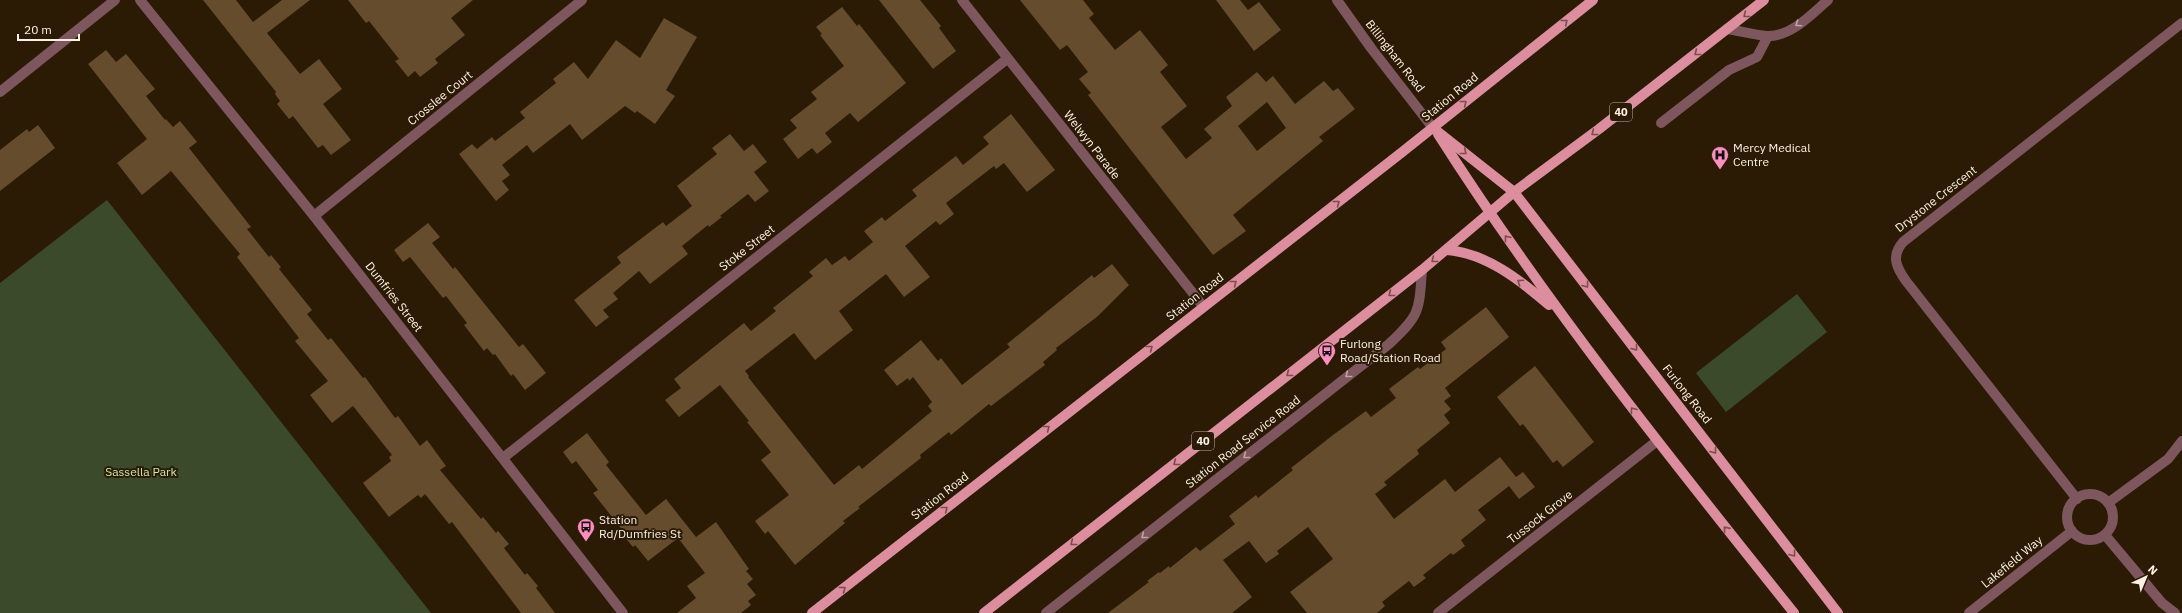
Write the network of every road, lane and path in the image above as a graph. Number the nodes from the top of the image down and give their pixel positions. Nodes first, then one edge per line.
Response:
1 (115, 0) edge
2 (140, 0) edge
3 (582, 0) edge
4 (962, 0) edge
5 (1337, 0) edge
6 (1593, 0) edge
7 (1764, 0) edge
8 (1828, 0) edge
9 (2182, 23) edge
10 (1727, 29) junction
11 (1768, 36) junction
12 (1007, 59) junction
13 (0, 92) edge
14 (1661, 123) dead end
15 (1433, 128) junction
16 (1514, 192) junction
17 (1488, 214) junction
18 (314, 216) junction
19 (1447, 250) junction
20 (1422, 270) junction
21 (1203, 306) junction
22 (1561, 316) junction
23 (1657, 441) junction
24 (2182, 441) edge
25 (503, 458) junction
26 (2077, 499) junction
27 (2108, 503) junction
28 (2072, 531) junction
29 (2106, 535) junction
30 (623, 613) edge
31 (812, 613) edge
32 (984, 613) edge
33 (1046, 613) edge
34 (1438, 613) edge
35 (1794, 613) edge
36 (1838, 613) edge
37 (1969, 613) edge
38 (2175, 613) edge

1 - 13 street
2 - 18 street, Dumfries Street
3 - 18 street, Crosslee Court
4 - 12 street, Welwyn Parade
5 - 15 street, Billingham Road
15 -> 6 main road, Station Road
7 -> 10 main road, 40
8 -> 11 street
9 - 26 street, Drystone Crescent
10 - 11 street
10 -> 16 main road, 40
11 - 14 street
12 - 21 street, Welwyn Parade
12 - 25 street, Stoke Street
15 -> 16 main road, Furlong Road
15 - 17 main road
21 -> 15 main road, Station Road
16 - 17 main road, 40
16 -> 36 main road, Furlong Road
17 - 19 main road, 40
22 -> 17 main road
18 - 25 street, Dumfries Street
19 -> 20 main road, 40
22 -> 19 main road
20 -> 32 main road, 40
20 -> 33 street, Station Road Service Road
31 -> 21 main road, Station Road
23 -> 22 main road
23 - 34 street, Tussock Grove
35 -> 23 main road
24 - 27 street
25 - 30 street, Dumfries Street
26 - 27 street
26 - 28 street
27 - 29 street
28 - 29 street
28 - 37 street, Lakefield Way
29 - 38 street

